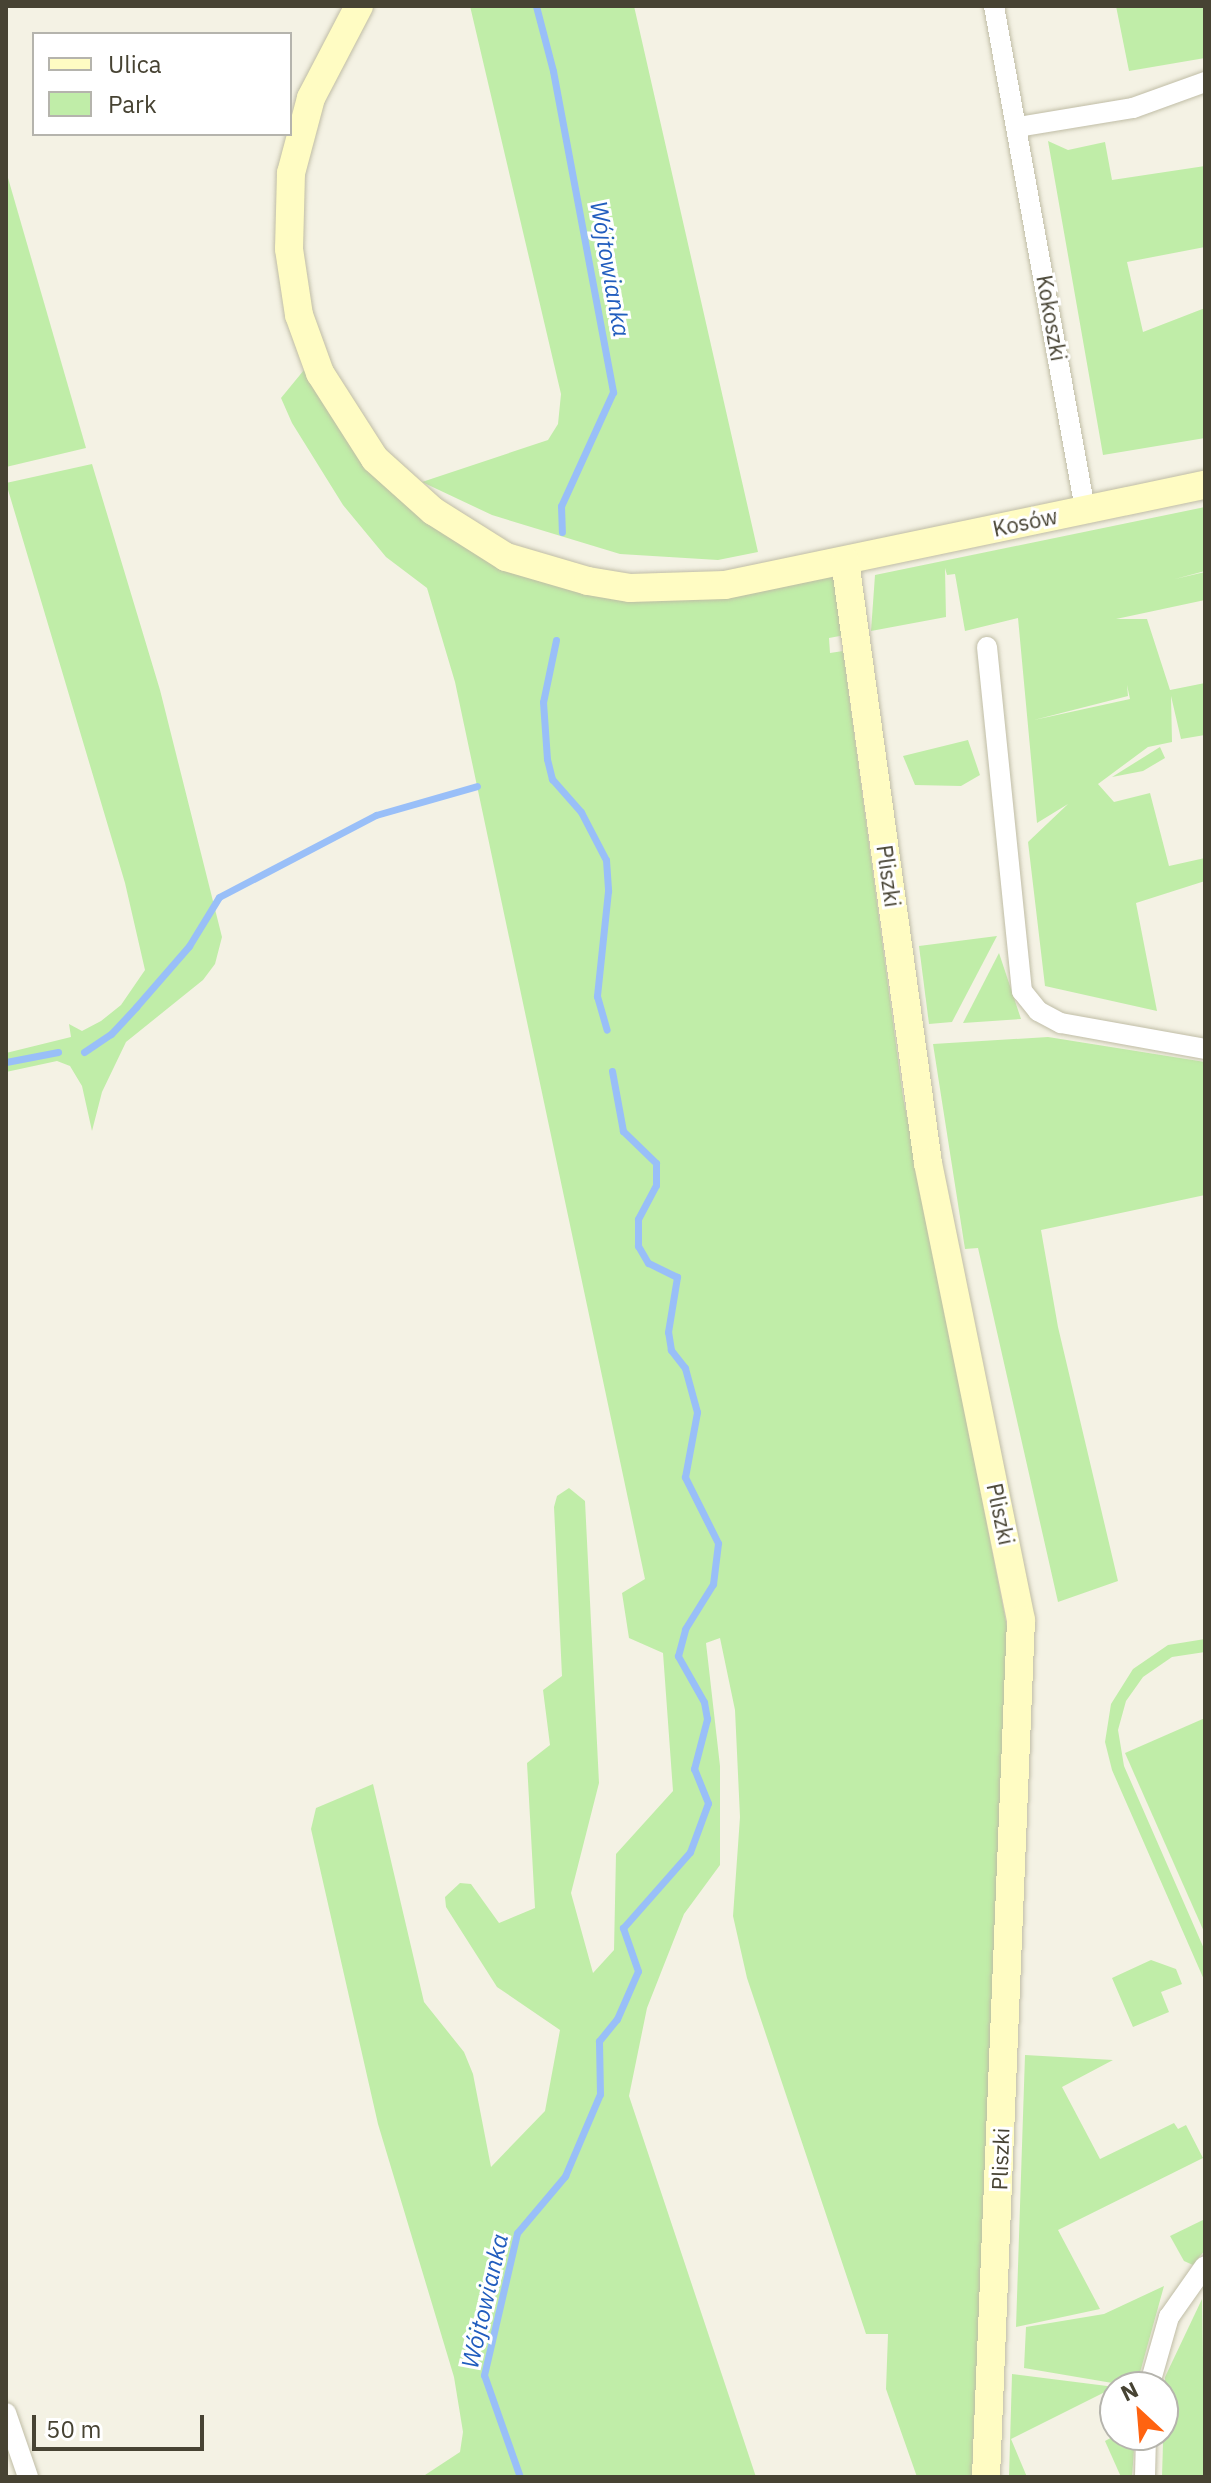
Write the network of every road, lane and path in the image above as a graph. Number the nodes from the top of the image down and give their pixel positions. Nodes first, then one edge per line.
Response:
1 (359, 6) edge
2 (994, 6) edge
3 (1205, 82) edge
4 (1018, 127) junction
5 (1205, 485) edge
6 (1085, 509) junction
7 (845, 561) junction
8 (987, 647) dead end
9 (1205, 1049) edge
10 (1205, 2266) edge
11 (1154, 2371) edge
12 (6, 2413) edge
13 (1146, 2451) edge
14 (28, 2477) edge
15 (986, 2477) edge
16 (1145, 2477) edge

1 - 7 street, Kosów
2 - 4 street, Kokoszki
3 - 4 street
4 - 6 street, Kokoszki
5 - 6 street, Kosów
6 - 7 street, Kosów
7 - 15 street, Pliszki
8 - 9 street
10 - 11 street
12 - 14 street
13 - 16 street

